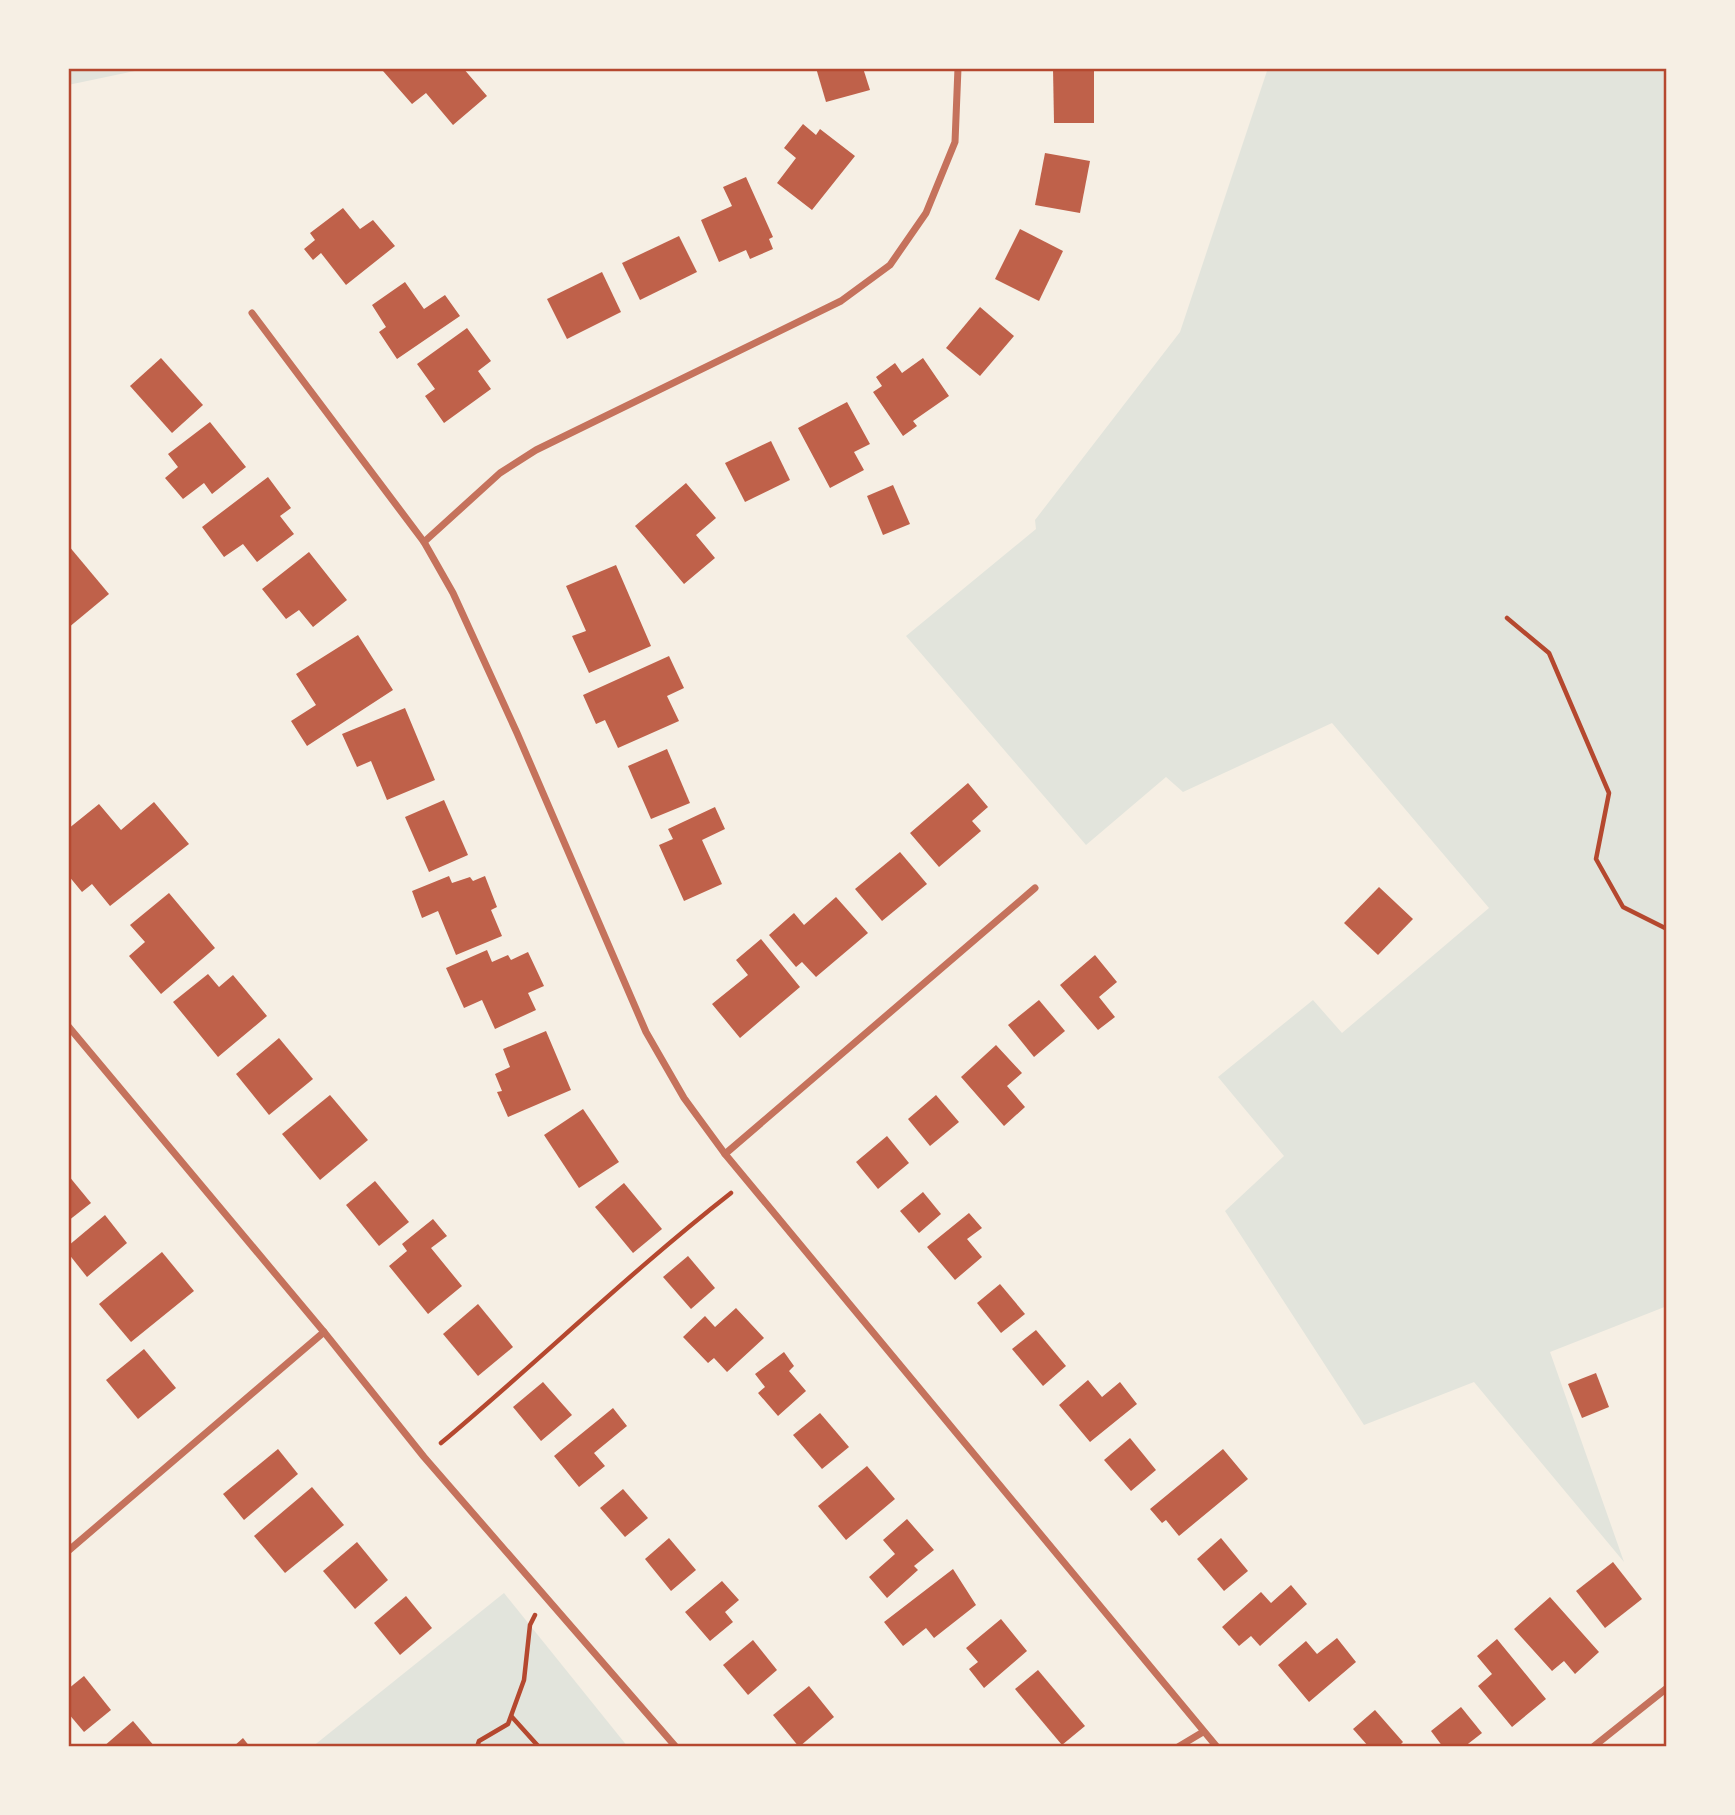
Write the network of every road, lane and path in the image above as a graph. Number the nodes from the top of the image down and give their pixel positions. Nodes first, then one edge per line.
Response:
1 (958, 68) edge
2 (252, 313) dead end
3 (424, 542) junction
4 (1507, 618) dead end
5 (1034, 888) dead end
6 (1667, 929) edge
7 (68, 1026) edge
8 (725, 1154) junction
9 (747, 1180) junction
10 (324, 1332) junction
11 (424, 1457) junction
12 (68, 1552) edge
13 (534, 1616) dead end
14 (1667, 1688) edge
15 (511, 1716) junction
16 (1203, 1732) junction
17 (477, 1747) edge
18 (539, 1747) edge
19 (676, 1747) edge
20 (1178, 1747) edge
21 (1217, 1747) edge
22 (1593, 1747) edge

1 - 3 street
2 - 3 street
3 - 8 street
4 - 6 path
5 - 8 street
7 - 10 street
8 - 9 street
9 - 11 path
9 - 16 street
10 - 11 street
10 - 12 street
11 - 19 street
13 - 15 path
14 - 22 street
15 - 17 path
15 - 18 path
16 - 20 street
16 - 21 street

